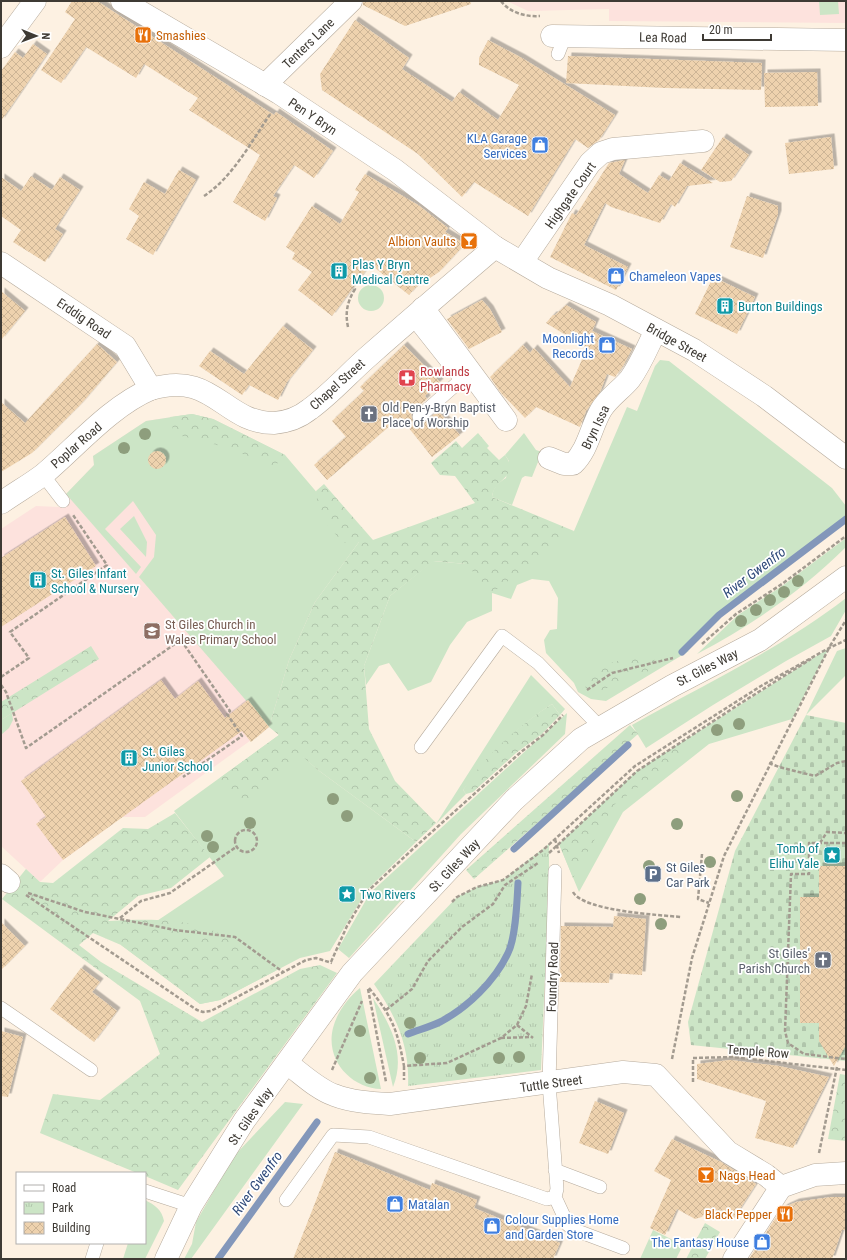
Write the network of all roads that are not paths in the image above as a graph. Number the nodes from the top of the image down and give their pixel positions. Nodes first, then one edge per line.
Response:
1 (36, 1) edge
2 (122, 1) edge
3 (351, 1) edge
4 (846, 40) edge
5 (558, 42) dead end
6 (1, 47) edge
7 (272, 89) junction
8 (702, 141) dead end
9 (495, 246) junction
10 (522, 262) junction
11 (1, 263) edge
12 (418, 313) junction
13 (656, 330) junction
14 (151, 389) junction
15 (419, 418) dead end
16 (506, 420) dead end
17 (549, 458) dead end
18 (846, 458) edge
19 (42, 475) junction
20 (63, 501) road end
21 (1, 503) edge
22 (846, 577) edge
23 (601, 728) junction
24 (421, 747) dead end
25 (558, 866) road end
26 (1, 1008) edge
27 (288, 1064) junction
28 (91, 1070) dead end
29 (549, 1083) junction
30 (555, 1170) junction
31 (846, 1173) edge
32 (600, 1187) dead end
33 (781, 1187) junction
34 (146, 1191) edge
35 (555, 1197) junction
36 (286, 1200) dead end
37 (191, 1206) junction
38 (97, 1244) edge
39 (623, 1248) dead end
40 (92, 1259) edge
41 (166, 1259) edge
42 (734, 1259) edge

1 - 6 street
2 - 7 street, Pen Y Bryn
3 - 7 street, Tenters Lane
4 - 5 street, Lea Road
7 - 9 street, Pen Y Bryn
8 - 10 street, Highgate Court
9 - 10 street, Bridge Street
9 - 12 street, Chapel Street
10 - 13 street, Bridge Street
11 - 14 street, Erddig Road
12 - 14 street, Chapel Street
12 - 15 lane
12 - 16 street
13 - 17 street, Bryn Issa
13 - 18 street, Bridge Street
14 - 19 street, Poplar Road
19 - 20 lane
19 - 21 street, Poplar Road
22 - 23 street, St. Giles Way
23 - 24 lane
23 - 27 street, St. Giles Way
25 - 29 lane, Foundry Road
26 - 28 lane
27 - 29 street, Tuttle Street
27 - 37 street, St. Giles Way
29 - 30 lane, Foundry Road
29 - 33 street, Tuttle Street
30 - 32 lane
30 - 35 lane, Foundry Road
31 - 33 street
33 - 42 street
34 - 37 lane
35 - 36 lane
35 - 39 lane
37 - 41 street, St. Giles Way
38 - 40 lane

